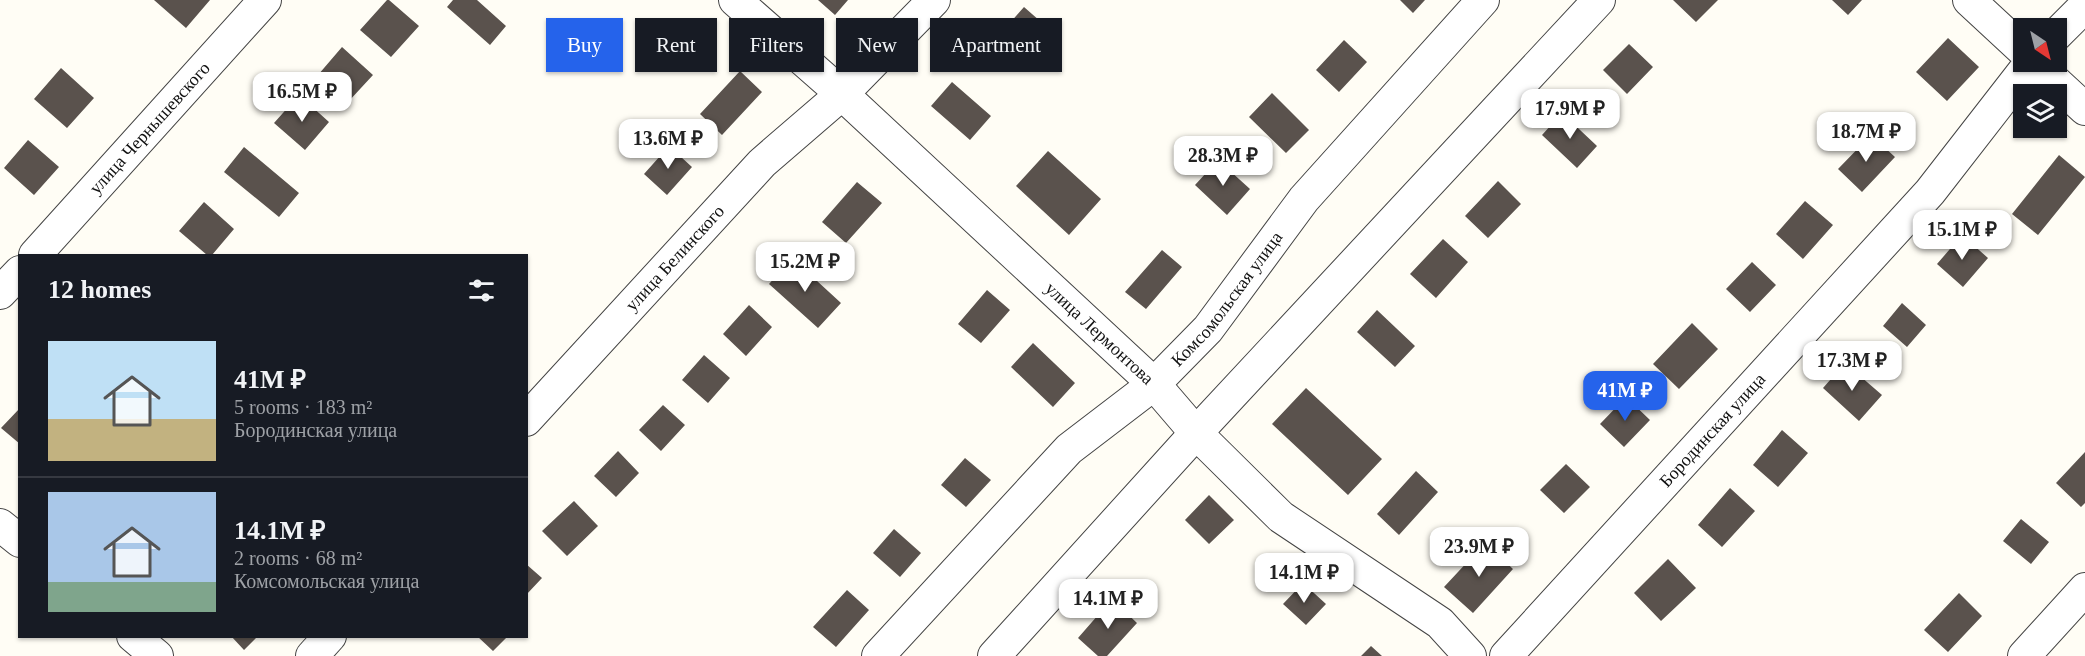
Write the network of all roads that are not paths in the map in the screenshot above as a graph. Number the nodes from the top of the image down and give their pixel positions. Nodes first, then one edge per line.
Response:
1 (265, 0) edge
2 (735, 0) edge
3 (934, 0) edge
4 (1483, 0) edge
5 (1599, 0) edge
6 (1969, 0) edge
7 (2085, 6) edge
8 (2067, 24) edge
9 (2013, 41) edge
10 (2025, 72) edge
11 (2044, 72) edge
12 (842, 94) junction
13 (2085, 109) edge
14 (36, 254) edge
15 (18, 274) edge
16 (0, 293) edge
17 (1154, 384) junction
18 (528, 418) edge
19 (1196, 433) junction
20 (0, 525) edge
21 (18, 539) edge
22 (2085, 589) edge
23 (135, 638) edge
24 (328, 638) edge
25 (157, 656) edge
26 (312, 656) edge
27 (878, 656) edge
28 (994, 656) edge
29 (1470, 656) edge
30 (1506, 656) edge
31 (2024, 656) edge

1 - 14 street, улица Чернышевского
2 - 12 street, улица Лермонтова
3 - 12 street, улица Белинского
4 - 17 street, Комсомольская улица
5 - 19 street
6 - 9 street
7 - 8 street
10 - 30 street, Бородинская улица
11 - 13 street
12 - 17 street, улица Лермонтова
12 - 18 street, улица Белинского
15 - 16 street
17 - 19 street, улица Лермонтова
17 - 27 street, Комсомольская улица
19 - 28 street
19 - 29 street, улица Лермонтова
20 - 21 street
22 - 31 street
23 - 25 street
24 - 26 street

